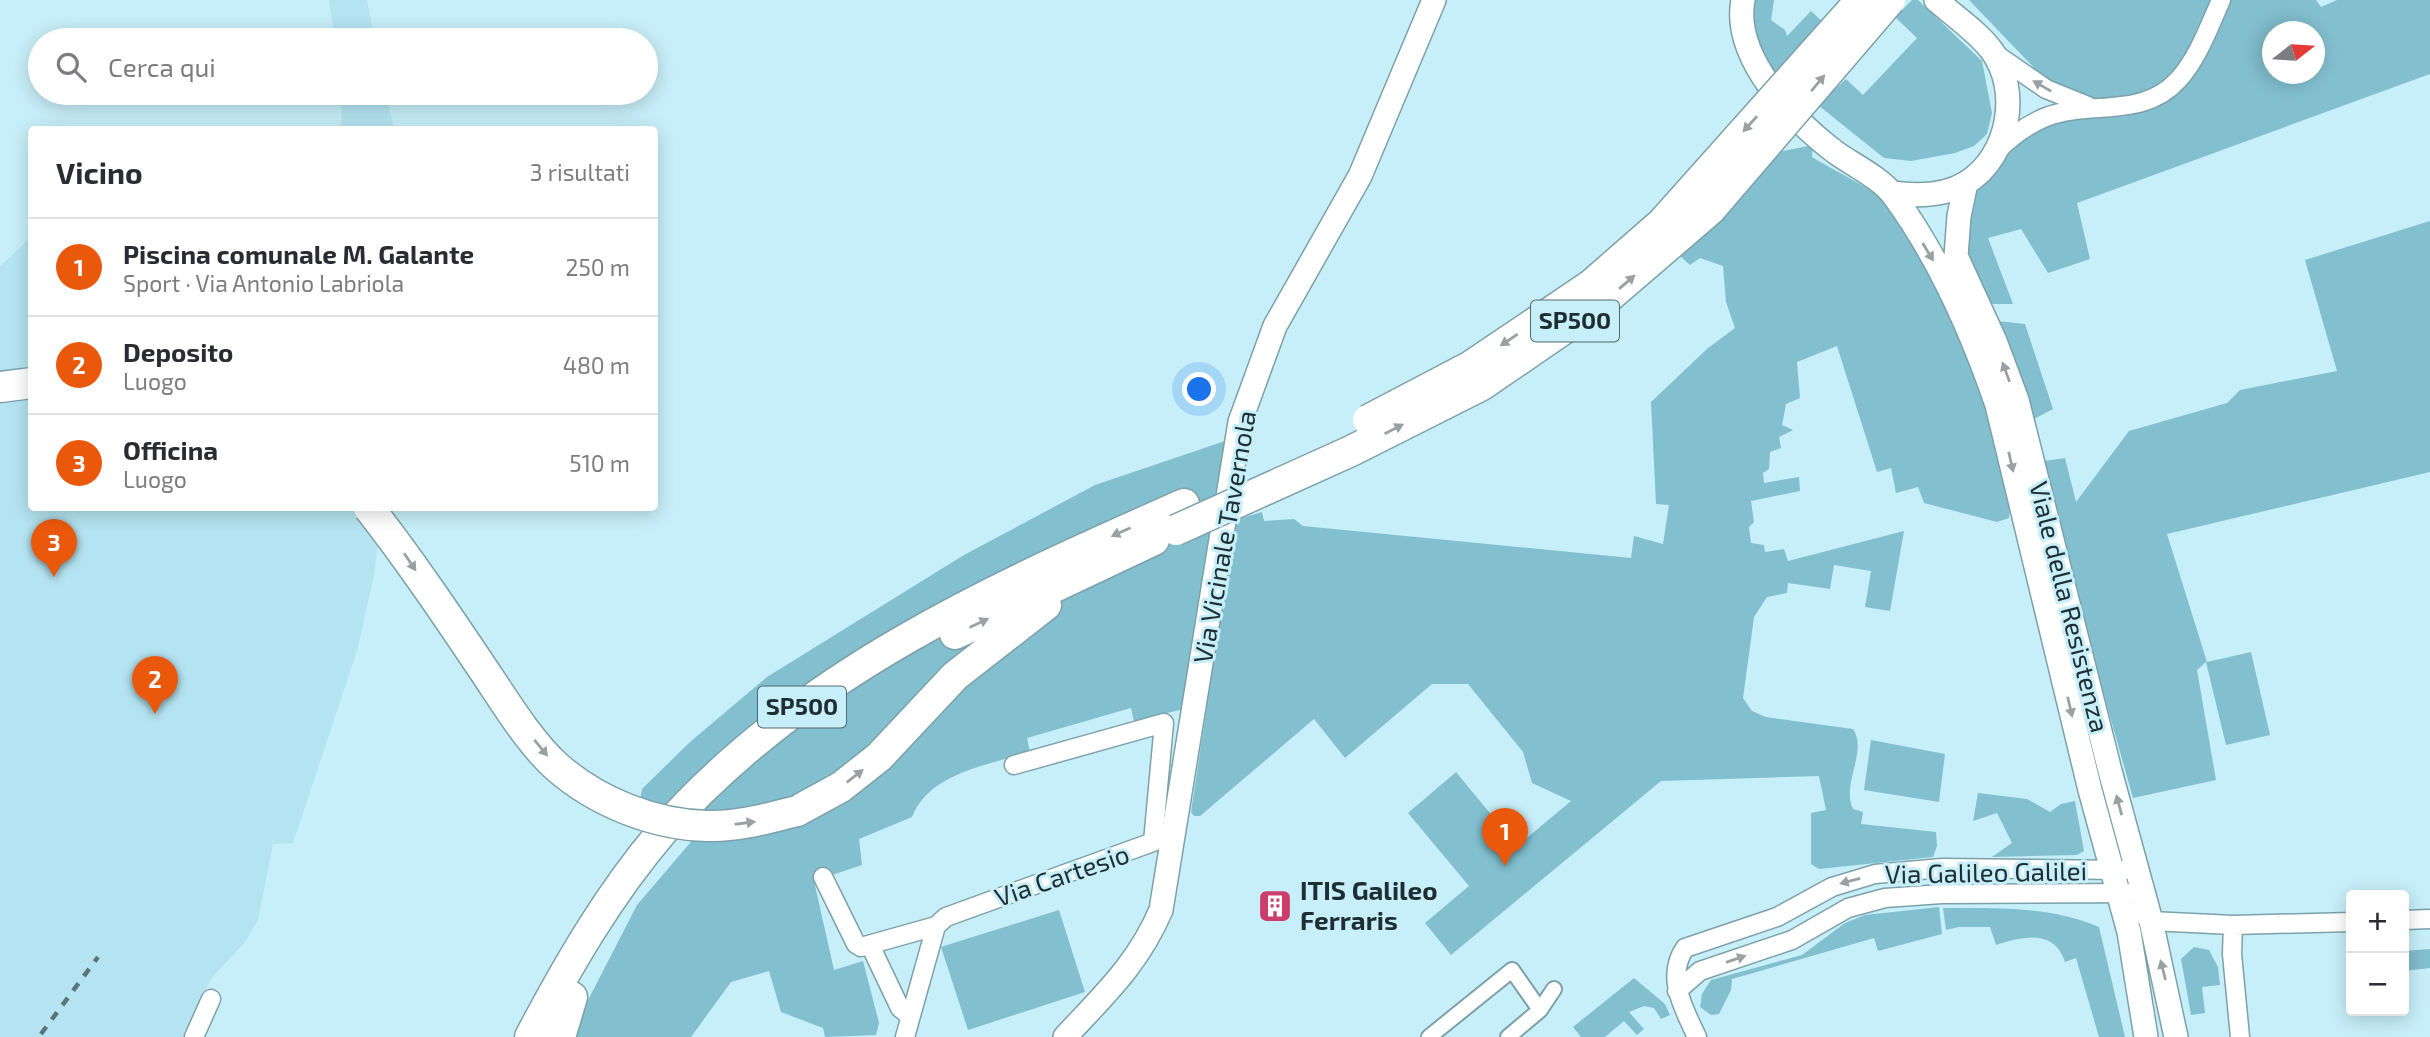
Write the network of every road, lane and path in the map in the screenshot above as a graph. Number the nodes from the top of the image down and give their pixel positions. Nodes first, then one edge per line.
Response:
1 (1434, 0) edge
2 (1743, 0) edge
3 (1861, 0) edge
4 (1889, 0) edge
5 (1936, 0) edge
6 (2221, 0) edge
7 (1992, 51) junction
8 (2098, 109) junction
9 (1994, 154) junction
10 (1966, 183) junction
11 (1892, 194) junction
12 (28, 384) edge
13 (0, 387) edge
14 (371, 511) edge
15 (1180, 517) junction
16 (1120, 555) junction
17 (1014, 765) dead end
18 (2112, 870) junction
19 (2137, 871) junction
20 (823, 877) dead end
21 (2117, 893) junction
22 (2144, 893) junction
23 (2430, 919) edge
24 (2409, 920) edge
25 (2151, 921) junction
26 (2346, 922) edge
27 (2225, 925) junction
28 (936, 926) junction
29 (2130, 942) junction
30 (870, 945) junction
31 (1554, 989) dead end
32 (1677, 991) junction
33 (572, 997) junction
34 (211, 999) dead end
35 (1540, 1010) junction
36 (910, 1016) junction
37 (1434, 1035) edge
38 (194, 1037) edge
39 (530, 1037) edge
40 (552, 1037) edge
41 (560, 1037) edge
42 (905, 1037) edge
43 (1065, 1037) edge
44 (1508, 1037) edge
45 (1697, 1037) edge
46 (2146, 1037) edge
47 (2176, 1037) edge
48 (2240, 1037) edge

1 - 43 street, Via Vicinale Tavernola
2 - 11 street, Viale della Resistenza
3 -> 15 highway, SP500, bridge
15 -> 4 highway, SP500, bridge
5 - 7 street
6 - 8 street
8 -> 7 street
7 - 9 street
8 - 9 street
9 - 10 street
10 - 11 street
19 -> 10 street, Viale della Resistenza
11 -> 18 street, Viale della Resistenza
12 - 13 highway
14 -> 16 highway, bridge
15 - 16 highway, SP500
15 -> 39 highway, SP500
33 -> 16 highway, SP500
17 - 28 street, Via Cartesio
18 - 19 street, Via Galileo Galilei
18 - 21 street, Viale della Resistenza
18 -> 32 street, Via Galileo Galilei
19 - 22 street, Viale della Resistenza
20 - 30 street
21 - 22 street, Via Galileo Galilei
21 - 25 street
21 - 29 street, Viale della Resistenza
32 -> 21 street, Via Galileo Galilei
22 - 25 street, Viale della Resistenza
23 - 24 street
25 - 27 street
25 - 29 street
47 -> 25 street, Viale della Resistenza
26 - 27 street
27 - 48 street
28 - 30 street, Via Cartesio
28 - 36 street
29 - 46 street, Viale della Resistenza
30 - 36 street
31 - 35 street
32 - 45 street, Via Galileo Galilei
33 - 40 highway, SP500
33 - 41 highway
34 - 38 street
35 - 37 street
35 - 44 street
36 - 42 street

